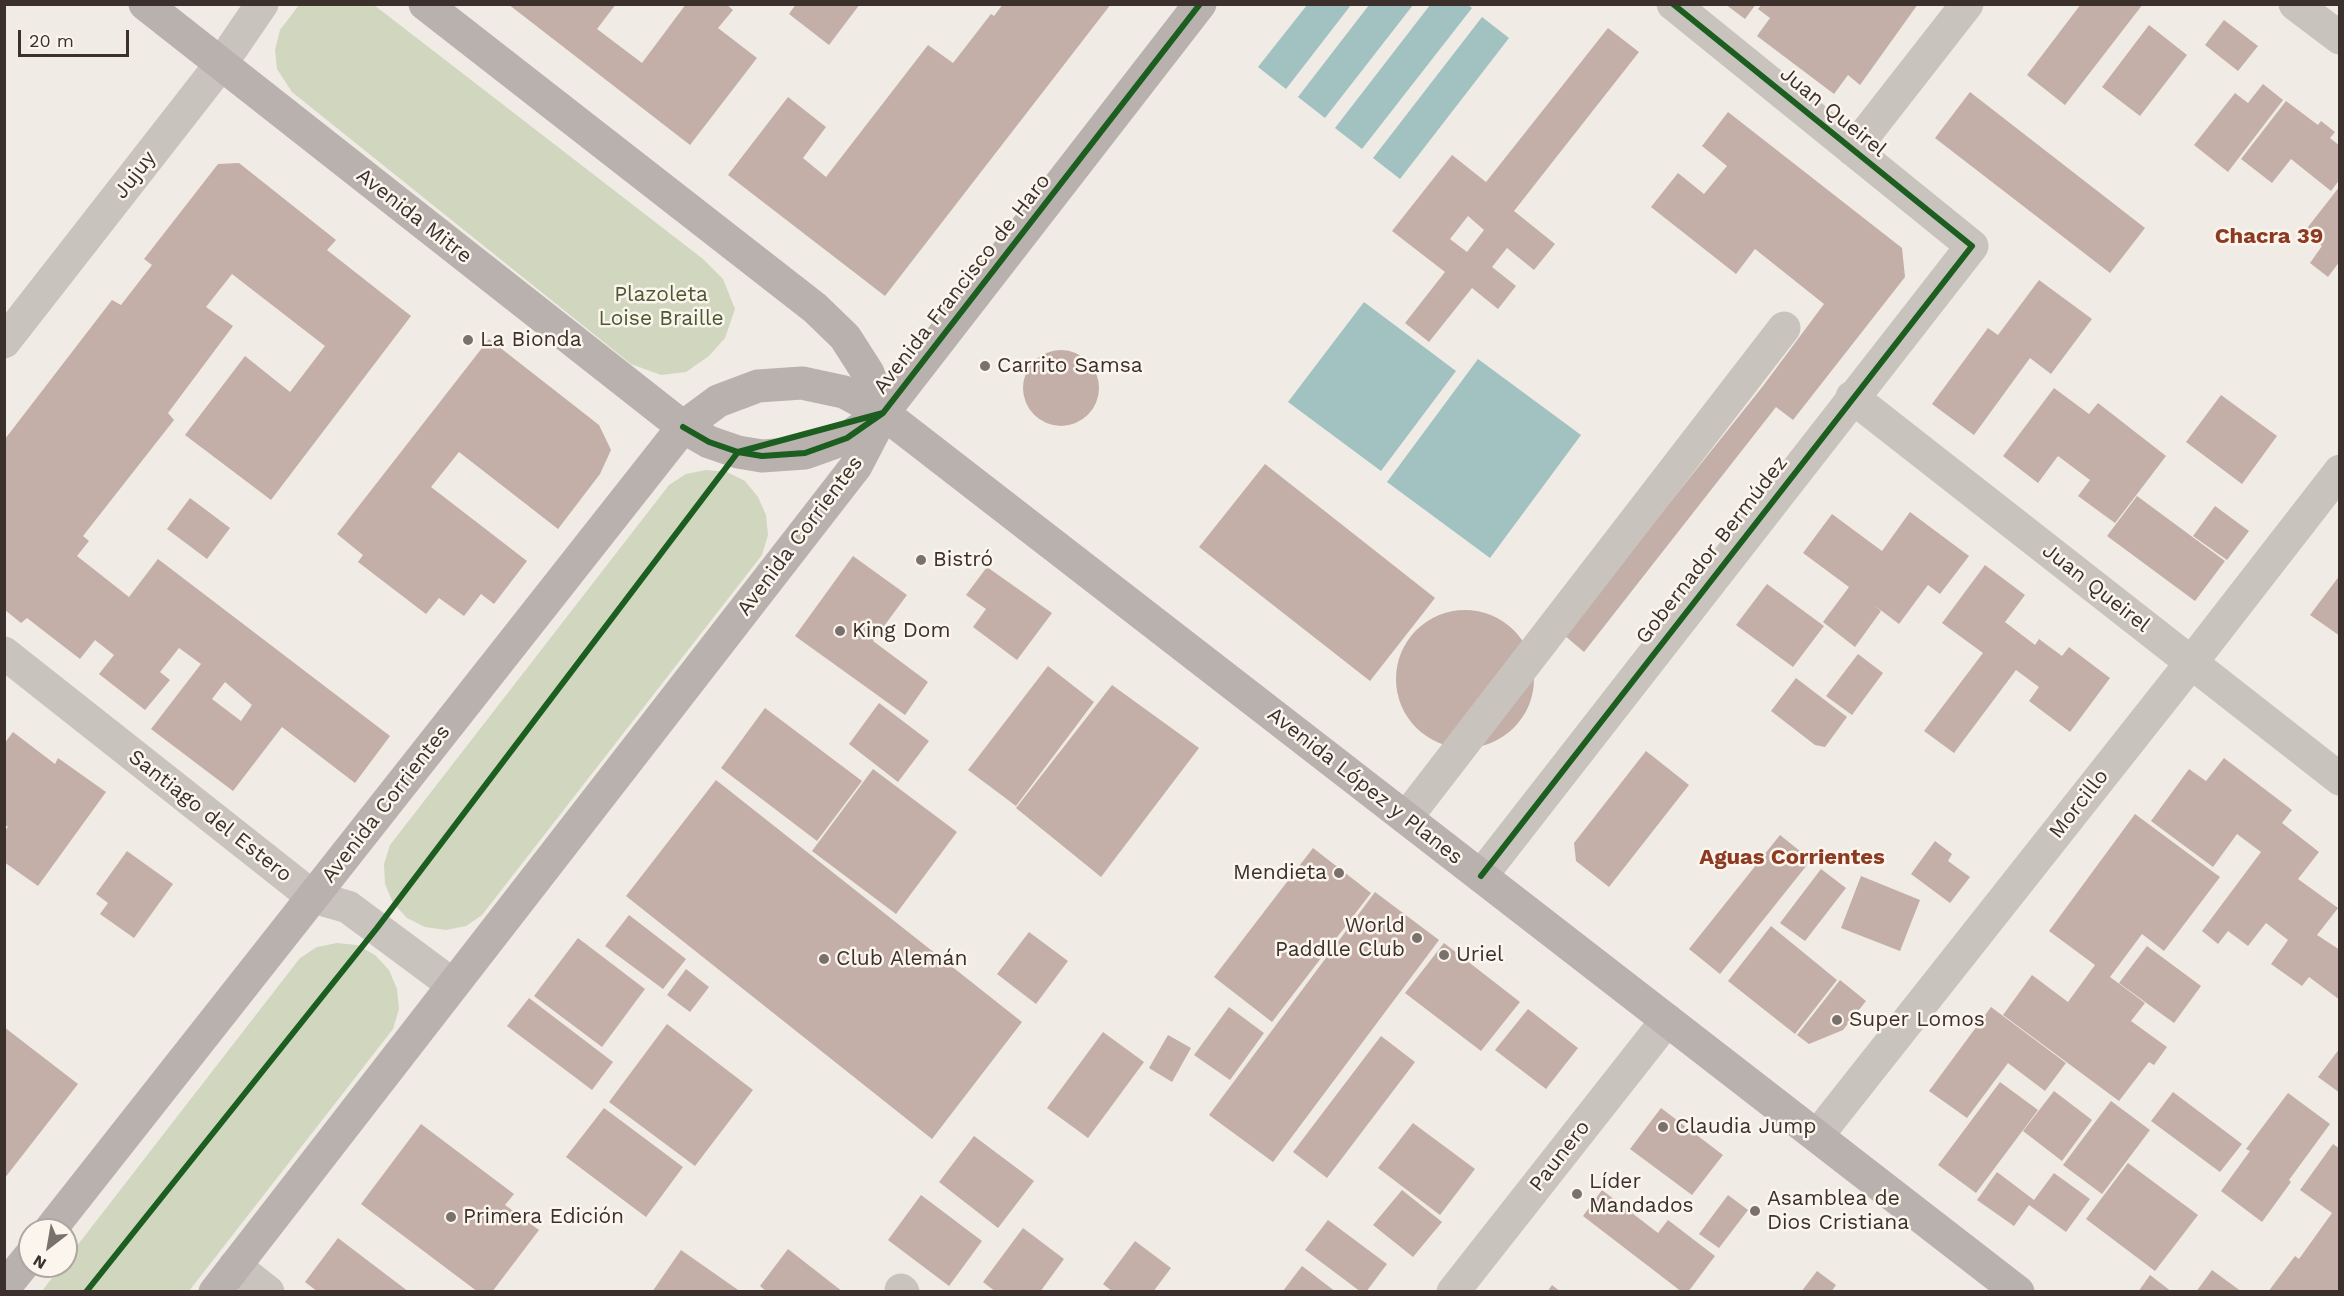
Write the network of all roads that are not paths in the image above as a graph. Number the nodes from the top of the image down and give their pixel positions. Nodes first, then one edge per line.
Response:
1 (145, 4) edge
2 (262, 4) edge
3 (425, 4) edge
4 (1200, 4) edge
5 (1673, 4) edge
6 (1967, 4) edge
7 (2295, 4) edge
8 (2340, 38) edge
9 (221, 64) junction
10 (1853, 150) junction
11 (1972, 246) joint
12 (1784, 328) dead end
13 (4, 342) edge
14 (1852, 397) junction
15 (883, 413) junction
16 (683, 427) junction
17 (2340, 471) edge
18 (4, 653) edge
19 (2191, 663) junction
20 (2340, 779) edge
21 (1406, 818) junction
22 (1480, 876) junction
23 (313, 897) junction
24 (453, 985) junction
25 (1667, 1020) junction
26 (1817, 1136) junction
27 (59, 1218) edge
28 (235, 1266) junction
29 (18, 1271) edge
30 (4, 1288) edge
31 (215, 1292) edge
32 (268, 1292) edge
33 (1453, 1292) edge
34 (2018, 1292) edge

1 - 9 main road, Avenida Mitre
2 - 9 street, Jujuy
3 - 15 main road
4 - 15 main road, Avenida Francisco de Haro
5 - 10 street, Juan Queirel
6 - 10 street
7 - 8 street
9 - 13 street, Jujuy
9 - 16 main road, Avenida Mitre
10 - 11 street, Juan Queirel
11 - 14 street, Gobernador Bermúdez
12 - 21 street
14 - 19 street, Juan Queirel
14 - 22 street, Gobernador Bermúdez
15 - 16 main road, Avenida Francisco de Haro
15 - 16 main road, Avenida Corrientes
15 - 21 main road, Avenida López y Planes
15 - 24 main road, Avenida Corrientes
16 - 23 main road, Avenida Corrientes
17 - 19 street, Morcillo
18 - 23 street, Santiago del Estero
19 - 20 street, Juan Queirel
19 - 26 street, Morcillo
21 - 22 main road, Avenida López y Planes
22 - 25 main road, Avenida López y Planes
23 - 24 street, Santiago del Estero
23 - 27 main road, Avenida Corrientes
24 - 28 main road, Avenida Corrientes
25 - 26 main road, Avenida López y Planes
25 - 33 street, Paunero
26 - 34 main road, Avenida López y Planes
28 - 31 main road, Avenida Corrientes
28 - 32 street
29 - 30 main road

